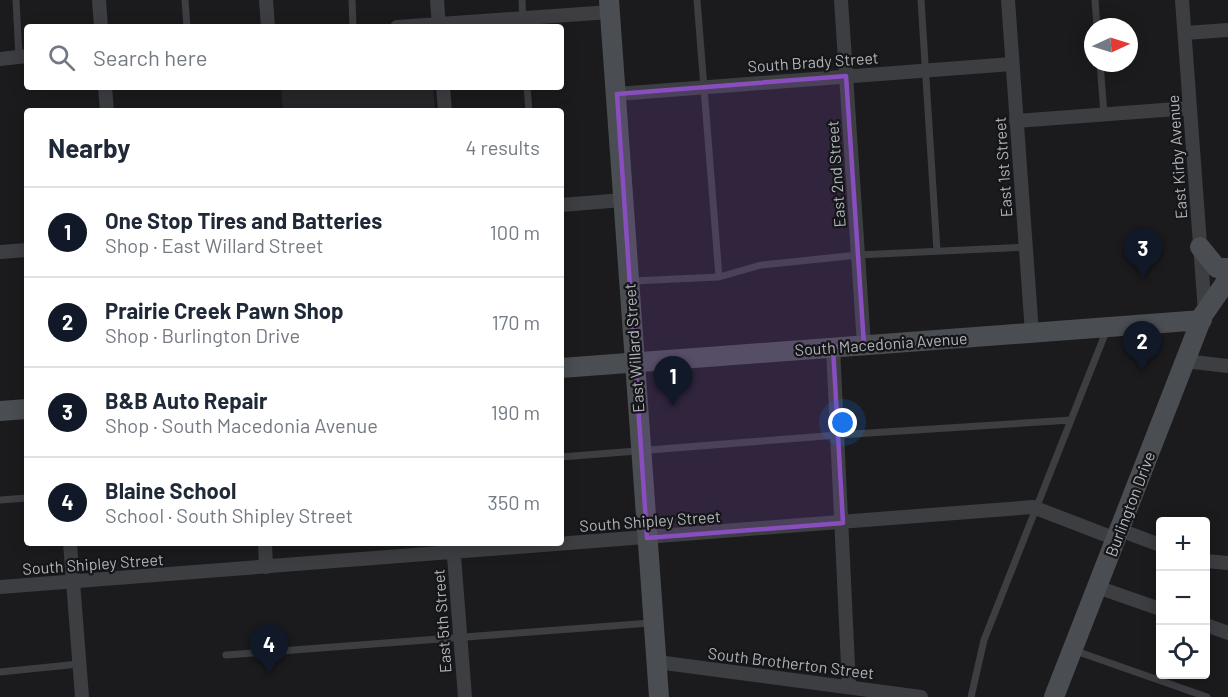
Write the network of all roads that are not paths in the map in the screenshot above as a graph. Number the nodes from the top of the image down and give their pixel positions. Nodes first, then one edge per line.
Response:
1 (16, 0) edge
2 (99, 0) edge
3 (185, 0) edge
4 (266, 0) edge
5 (352, 0) edge
6 (437, 0) edge
7 (522, 0) edge
8 (697, 0) edge
9 (841, 0) edge
10 (921, 0) edge
11 (1008, 0) edge
12 (1095, 0) edge
13 (1182, 0) edge
14 (609, 6) edge
15 (1096, 18) edge
16 (523, 22) edge
17 (101, 24) edge
18 (187, 24) edge
19 (268, 24) edge
20 (353, 24) edge
21 (439, 24) edge
22 (467, 24) edge
23 (1228, 30) edge
24 (1185, 33) junction
25 (23, 57) edge
26 (0, 59) edge
27 (1012, 64) junction
28 (927, 70) junction
29 (1101, 72) edge
30 (846, 76) junction
31 (704, 87) junction
32 (105, 90) edge
33 (443, 90) edge
34 (527, 90) edge
35 (616, 94) junction
36 (106, 108) edge
37 (445, 108) edge
38 (529, 108) edge
39 (1190, 108) junction
40 (1104, 114) junction
41 (1016, 121) junction
42 (624, 200) junction
43 (564, 205) edge
44 (1026, 247) junction
45 (1200, 247) junction
46 (24, 250) edge
47 (937, 251) junction
48 (0, 252) edge
49 (858, 255) junction
50 (1228, 268) edge
51 (718, 277) junction
52 (1228, 279) edge
53 (629, 281) junction
54 (1203, 316) junction
55 (1108, 327) junction
56 (1032, 333) junction
57 (864, 345) junction
58 (833, 347) junction
59 (1185, 362) junction
60 (635, 363) junction
61 (1228, 366) edge
62 (564, 368) edge
63 (24, 409) edge
64 (0, 411) edge
65 (1071, 420) junction
66 (838, 435) junction
67 (641, 450) junction
68 (564, 457) edge
69 (24, 498) edge
70 (0, 500) edge
71 (1037, 507) junction
72 (843, 523) junction
73 (1118, 535) junction
74 (647, 538) junction
75 (564, 542) edge
76 (1156, 544) edge
77 (70, 546) edge
78 (265, 546) edge
79 (492, 546) edge
80 (453, 548) edge
81 (1210, 561) edge
82 (1228, 563) edge
83 (266, 567) junction
84 (73, 582) junction
85 (0, 587) edge
86 (1097, 587) junction
87 (1156, 607) edge
88 (654, 623) junction
89 (1210, 626) edge
90 (1228, 633) edge
91 (460, 637) junction
92 (1072, 650) junction
93 (226, 655) dead end
94 (657, 662) junction
95 (79, 664) junction
96 (0, 672) edge
97 (849, 692) edge
98 (82, 697) edge
99 (465, 697) edge
100 (659, 697) edge
101 (921, 697) edge
102 (971, 697) edge
103 (1054, 697) edge
104 (1207, 697) edge

1 - 25 lane
2 - 17 street
3 - 18 lane
4 - 19 street
5 - 20 lane
6 - 21 street
7 - 16 lane
8 - 31 lane
9 - 30 street, East 2nd Street
10 - 28 lane
11 - 27 street, East 1st Street
12 - 15 lane
13 - 24 street, East Kirby Avenue
14 - 16 street
14 - 35 street, East Willard Street
16 - 22 street
23 - 24 street
24 - 39 street, East Kirby Avenue
25 - 26 street
27 - 28 street, South Brady Street
27 - 41 street, East 1st Street
28 - 30 street, South Brady Street
28 - 47 lane
29 - 40 lane
30 - 31 street, South Brady Street
30 - 49 street, East 2nd Street
31 - 35 street, South Brady Street
31 - 51 lane
32 - 36 street
33 - 37 street
34 - 38 lane
35 - 42 street, East Willard Street
39 - 40 street
39 - 45 street, East Kirby Avenue
40 - 41 street
41 - 44 street, East 1st Street
42 - 43 street
42 - 53 street, East Willard Street
44 - 47 lane
44 - 56 street, East 1st Street
45 - 50 street
45 - 54 street, East Kirby Avenue
46 - 48 street
47 - 49 lane
49 - 51 lane
49 - 57 street, East 2nd Street
51 - 53 lane
52 - 54 street, Burlington Drive
53 - 60 street, East Willard Street
54 - 55 street, South Macedonia Avenue
54 - 59 street, Burlington Drive
55 - 56 street, South Macedonia Avenue
55 - 65 lane
56 - 57 street, South Macedonia Avenue
57 - 58 street, South Macedonia Avenue
58 - 60 street, South Macedonia Avenue
58 - 66 street
59 - 61 street
59 - 73 street, Burlington Drive
60 - 62 street, South Macedonia Avenue
60 - 67 street, East Willard Street
63 - 64 street
65 - 66 lane
65 - 71 lane
66 - 67 lane
66 - 72 street
67 - 68 lane
67 - 74 street, East Willard Street
69 - 70 lane
71 - 72 street, South Shipley Street
71 - 73 street, South Shipley Street
71 - 102 lane
72 - 74 street, South Shipley Street
72 - 97 street
73 - 76 street, South Shipley Street
73 - 86 street, Burlington Drive
74 - 75 street, South Shipley Street
74 - 88 street, East Willard Street
77 - 84 street
78 - 83 street
79 - 80 street, South Shipley Street
80 - 83 street, South Shipley Street
80 - 91 street, East 5th Street
81 - 82 street
83 - 84 street, South Shipley Street
84 - 85 street, South Shipley Street
84 - 95 street
86 - 87 street
86 - 92 street, Burlington Drive
88 - 91 lane
88 - 94 street, East Willard Street
89 - 90 street
91 - 93 lane
91 - 99 street, East 5th Street
92 - 103 street, Burlington Drive
92 - 104 lane
94 - 97 street, South Brotherton Street
94 - 100 street, East Willard Street
95 - 96 lane
95 - 98 street
97 - 101 street, South Brotherton Street

